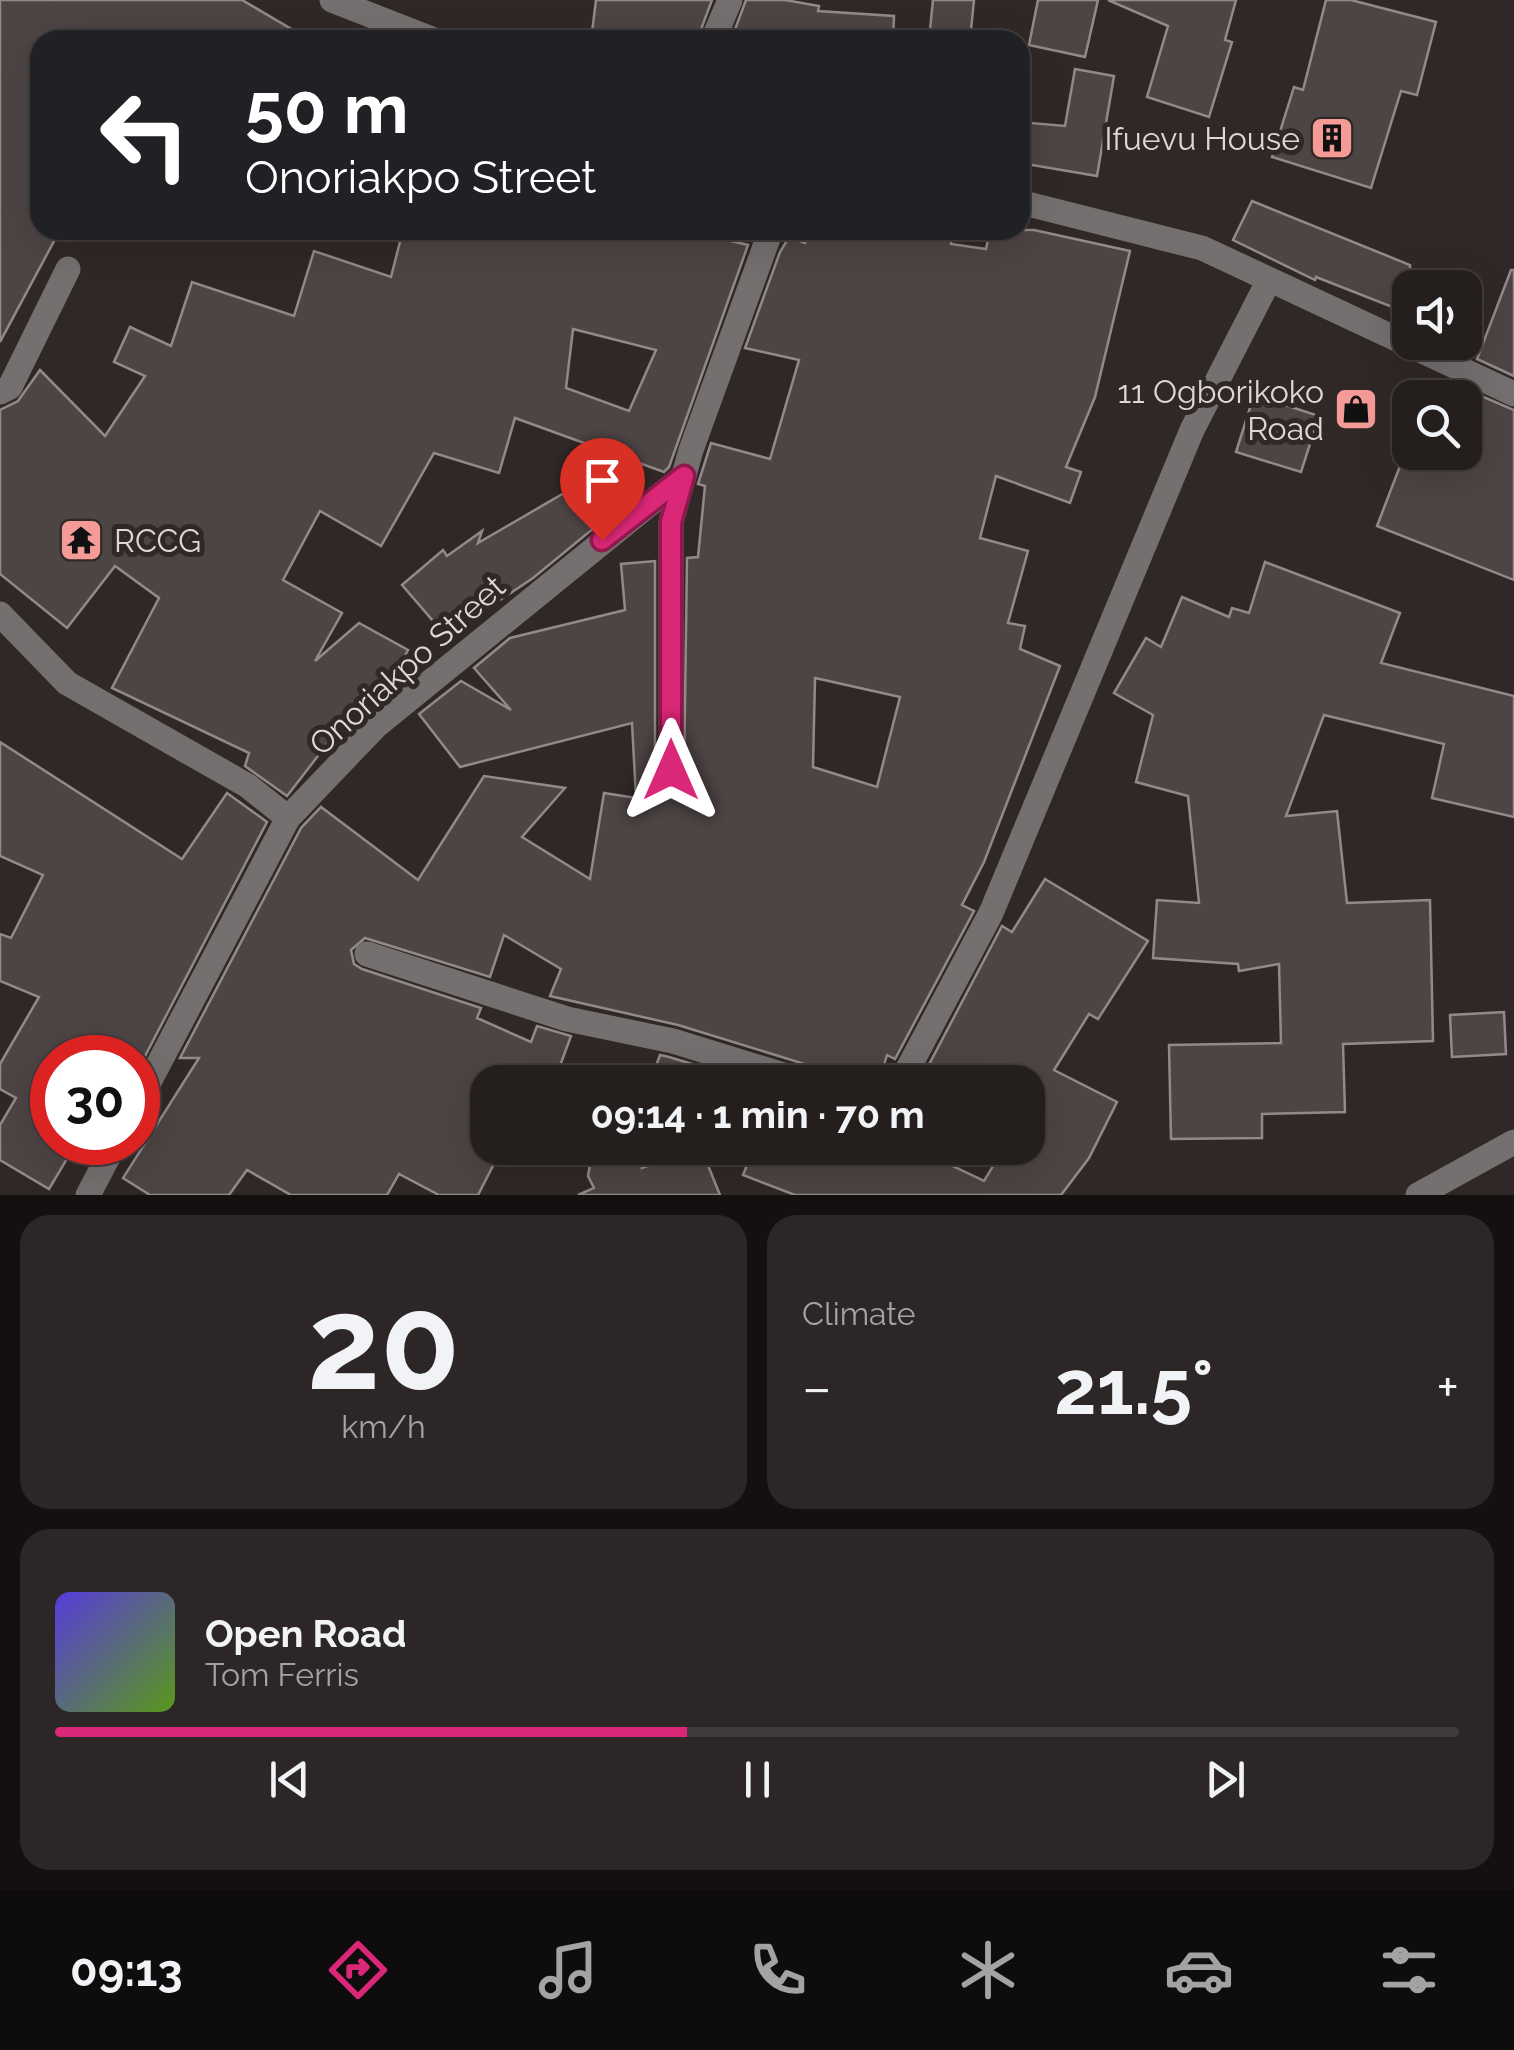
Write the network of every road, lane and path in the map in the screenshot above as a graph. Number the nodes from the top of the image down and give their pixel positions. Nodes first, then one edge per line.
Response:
1 (332, 0) edge
2 (730, 0) edge
3 (408, 30) edge
4 (718, 30) edge
5 (1030, 205) edge
6 (767, 240) edge
7 (68, 269) dead end
8 (1269, 280) junction
9 (0, 392) edge
10 (1514, 394) edge
11 (684, 476) junction
12 (0, 614) edge
13 (671, 770) dead end
14 (288, 818) junction
15 (367, 954) dead end
16 (160, 1061) edge
17 (751, 1065) edge
18 (910, 1065) edge
19 (1514, 1142) edge
20 (104, 1165) edge
21 (88, 1195) edge
22 (1418, 1195) edge

1 - 3 street
2 - 4 street
5 - 8 street
6 - 11 street
7 - 9 street
8 - 10 street
8 - 18 street
11 - 13 street
11 - 14 street, Onoriakpo Street
12 - 14 street
14 - 16 street, Onoriakpo Street
15 - 17 street
19 - 22 street
20 - 21 street

